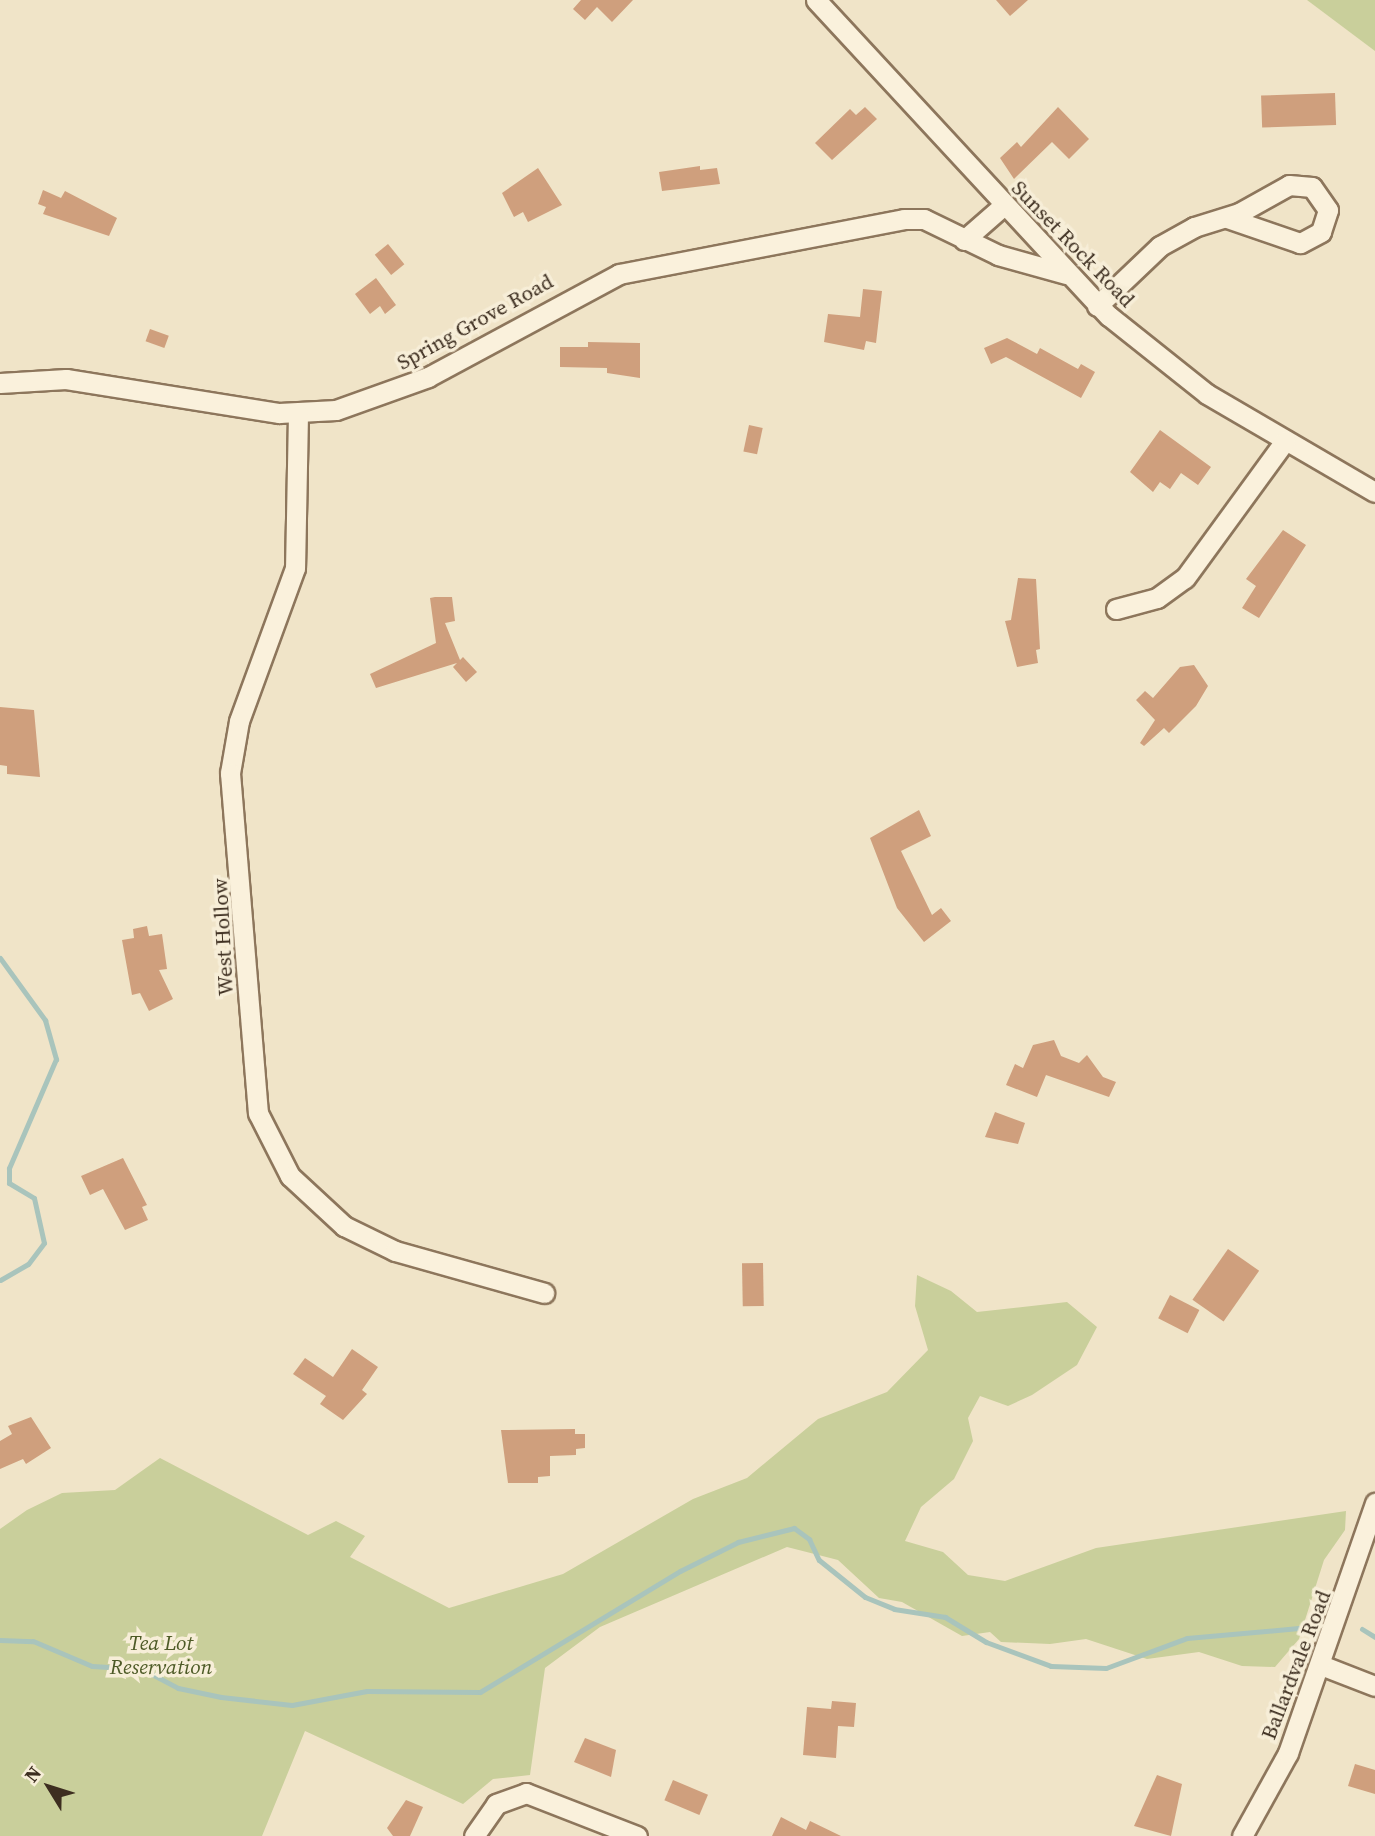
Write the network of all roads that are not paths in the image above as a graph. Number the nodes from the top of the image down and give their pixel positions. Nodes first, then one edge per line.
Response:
1 (816, 0) edge
2 (1004, 205) junction
3 (1227, 218) junction
4 (964, 240) junction
5 (1066, 274) junction
6 (1097, 306) junction
7 (0, 383) edge
8 (299, 414) junction
9 (1285, 441) junction
10 (1375, 492) edge
11 (1116, 609) dead end
12 (544, 1293) dead end
13 (1375, 1503) edge
14 (1321, 1665) junction
15 (1375, 1686) edge
16 (474, 1836) edge
17 (637, 1836) edge
18 (1242, 1836) edge

1 - 2 street, Sunset Rock Road
2 - 4 street
2 - 5 street, Sunset Rock Road
3 - 3 street
3 - 6 street
4 - 5 street, Spring Grove Road
4 - 8 street, Spring Grove Road
5 - 6 street, Sunset Rock Road
6 - 9 street, Sunset Rock Road
7 - 8 street, Spring Grove Road
8 - 12 street, West Hollow
9 - 10 street, Sunset Rock Road
9 - 11 street
13 - 14 street, Ballardvale Road
14 - 15 street
14 - 18 street, Ballardvale Road
16 - 17 street

